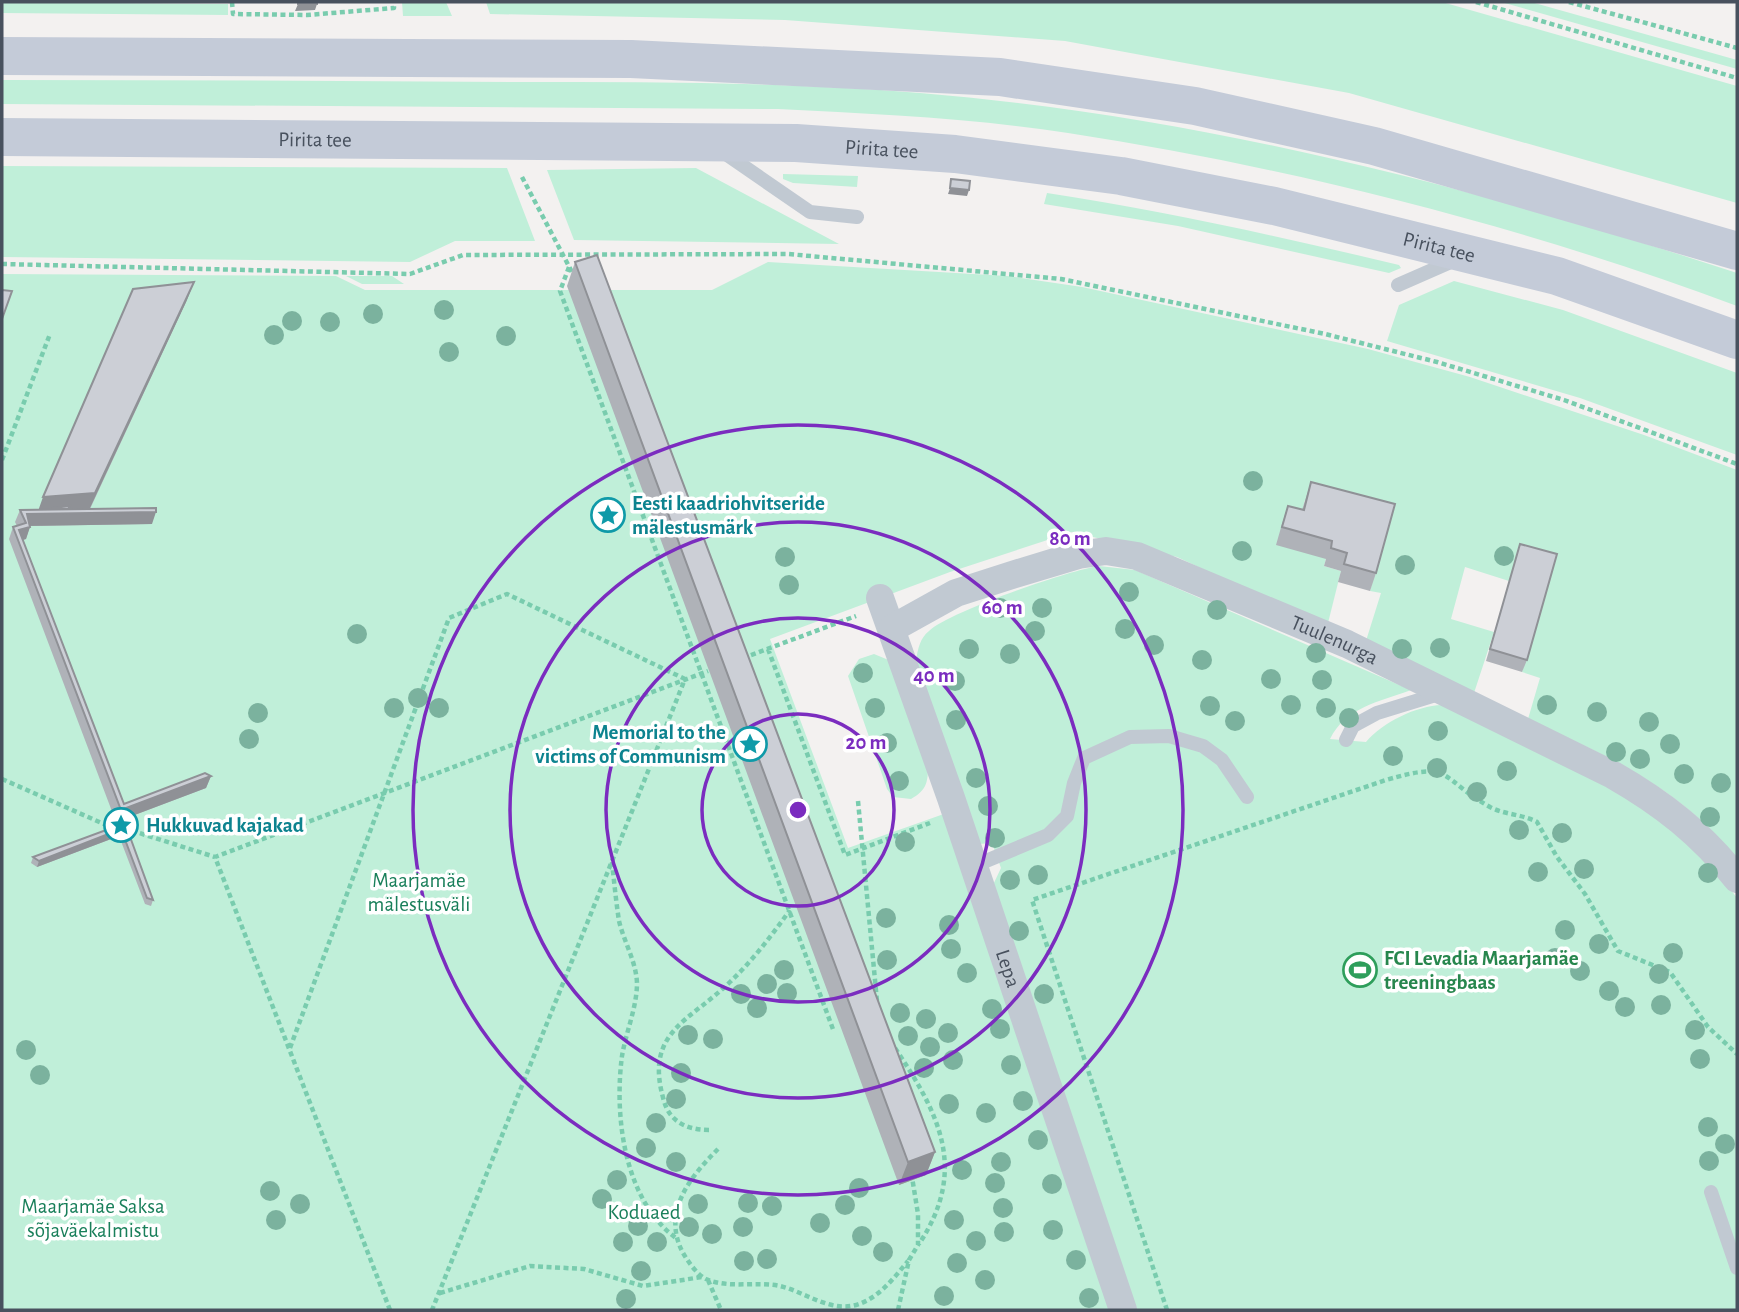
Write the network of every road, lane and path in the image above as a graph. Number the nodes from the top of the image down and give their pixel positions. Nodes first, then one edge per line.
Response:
1 (232, 2) edge
2 (394, 2) edge
3 (1476, 2) edge
4 (1569, 2) edge
5 (1737, 48) edge
6 (2, 56) edge
7 (1737, 78) edge
8 (2, 137) edge
9 (708, 142) junction
10 (519, 170) dead end
11 (857, 217) dead end
12 (1737, 251) edge
13 (565, 254) junction
14 (1469, 254) junction
15 (2, 264) edge
16 (569, 266) junction
17 (576, 282) edge
18 (1398, 285) dead end
19 (50, 334) dead end
20 (1737, 340) edge
21 (2, 460) edge
22 (1737, 464) edge
23 (885, 611) junction
24 (768, 649) junction
25 (735, 661) edge
26 (708, 671) dead end
27 (702, 673) junction
28 (685, 679) junction
29 (1447, 692) junction
30 (1346, 740) dead end
31 (2, 779) edge
32 (383, 793) junction
33 (1247, 797) dead end
34 (858, 801) dead end
35 (956, 814) junction
36 (862, 849) junction
37 (215, 857) junction
38 (611, 860) junction
39 (974, 866) junction
40 (1737, 879) edge
41 (790, 911) junction
42 (879, 1012) edge
43 (834, 1032) dead end
44 (890, 1040) edge
45 (290, 1048) junction
46 (1737, 1054) edge
47 (709, 1130) dead end
48 (718, 1149) dead end
49 (908, 1167) edge
50 (1711, 1192) dead end
51 (676, 1238) junction
52 (918, 1245) junction
53 (909, 1260) junction
54 (1737, 1268) edge
55 (705, 1278) junction
56 (439, 1294) junction
57 (390, 1310) edge
58 (432, 1310) edge
59 (720, 1310) edge
60 (898, 1310) edge
61 (1123, 1310) edge
62 (1167, 1310) edge

1 - 2 path
3 - 7 path
4 - 5 path
6 - 12 main road
8 - 9 main road, Pirita tee
9 - 11 lane
9 - 14 main road, Pirita tee
10 - 13 path
13 - 15 path
13 - 16 path
13 - 22 path
14 - 18 lane
14 - 20 main road, Pirita tee
16 - 17 path
16 - 27 path
19 - 21 path
23 - 24 path
23 - 29 street, Tuulenurga
23 - 35 street, Lepa
24 - 25 path
24 - 36 path
26 - 27 path
27 - 28 path
27 - 41 path
28 - 32 path
28 - 32 path
28 - 38 path
29 - 30 lane
29 - 40 street, Tuulenurga
31 - 37 path
32 - 37 path
32 - 45 path
33 - 39 lane
34 - 36 path
35 - 36 path
35 - 39 street, Lepa
36 - 42 path
37 - 45 path
38 - 51 path
38 - 56 path
39 - 61 street, Lepa
41 - 43 path
41 - 47 path
44 - 52 path
45 - 57 path
46 - 62 path
48 - 51 path
49 - 52 path
50 - 54 lane
51 - 55 path
52 - 53 path
53 - 55 path
53 - 60 path
55 - 56 path
55 - 59 path
56 - 58 path

